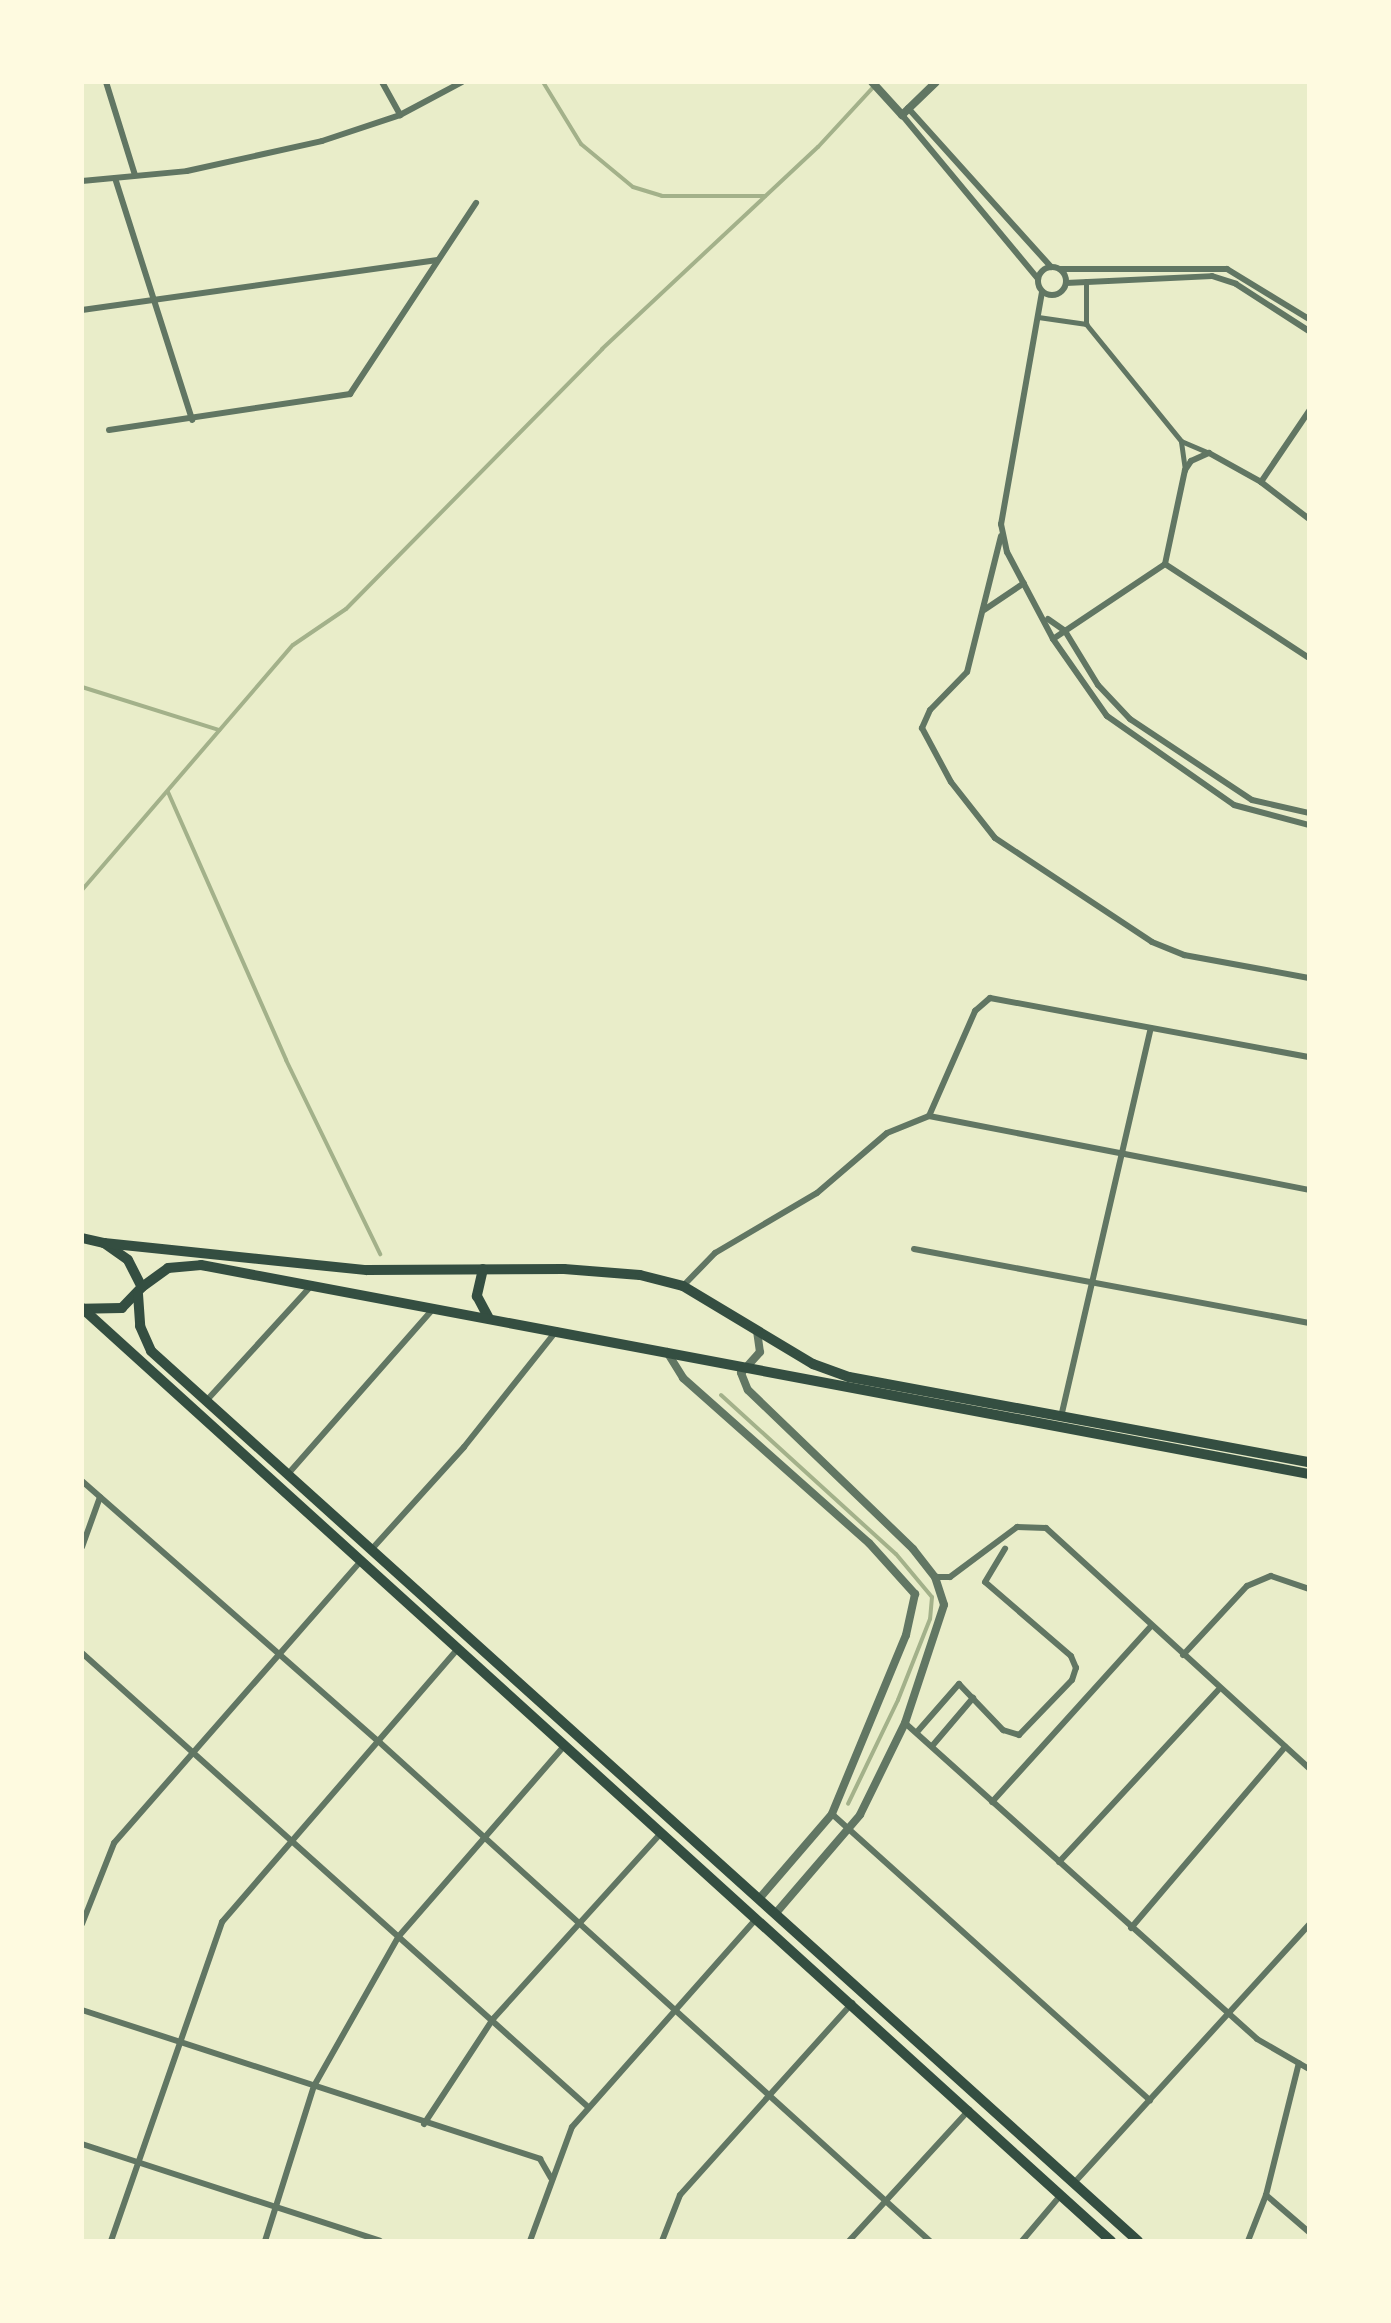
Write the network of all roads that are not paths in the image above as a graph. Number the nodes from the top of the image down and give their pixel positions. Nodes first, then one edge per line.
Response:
1 (382, 82) edge
2 (462, 82) edge
3 (872, 82) edge
4 (936, 82) edge
5 (108, 83) edge
6 (905, 111) junction
7 (400, 115) junction
8 (135, 175) junction
9 (115, 178) junction
10 (82, 181) edge
11 (476, 203) dead end
12 (437, 260) junction
13 (1051, 267) junction
14 (1060, 269) junction
15 (1038, 279) junction
16 (1086, 281) junction
17 (1066, 283) junction
18 (1042, 292) junction
19 (152, 300) junction
20 (82, 310) edge
21 (1038, 317) junction
22 (1309, 319) edge
23 (1086, 324) junction
24 (1309, 331) edge
25 (1309, 411) edge
26 (192, 420) junction
27 (109, 430) dead end
28 (1181, 441) junction
29 (1209, 453) junction
30 (1185, 470) junction
31 (1261, 482) junction
32 (1309, 519) edge
33 (1001, 536) junction
34 (1165, 564) junction
35 (1024, 583) junction
36 (984, 610) junction
37 (1046, 618) junction
38 (1065, 631) junction
39 (1053, 639) junction
40 (1309, 658) edge
41 (1309, 813) edge
42 (1309, 825) edge
43 (1309, 978) edge
44 (1151, 1028) junction
45 (1309, 1057) edge
46 (929, 1116) junction
47 (1124, 1153) junction
48 (1309, 1190) edge
49 (82, 1238) edge
50 (104, 1243) junction
51 (914, 1249) dead end
52 (483, 1269) junction
53 (1095, 1282) junction
54 (313, 1284) junction
55 (683, 1286) junction
56 (140, 1291) junction
57 (435, 1306) junction
58 (82, 1308) edge
59 (488, 1317) junction
60 (1309, 1323) edge
61 (557, 1330) junction
62 (757, 1331) junction
63 (666, 1352) junction
64 (742, 1366) junction
65 (207, 1400) junction
66 (1059, 1424) junction
67 (1309, 1462) edge
68 (288, 1474) junction
69 (1309, 1474) edge
70 (82, 1481) edge
71 (100, 1497) junction
72 (82, 1547) edge
73 (1005, 1549) dead end
74 (371, 1550) junction
75 (358, 1564) junction
76 (935, 1577) junction
77 (1309, 1589) edge
78 (1151, 1626) junction
79 (456, 1651) junction
80 (82, 1653) edge
81 (277, 1655) junction
82 (1183, 1655) junction
83 (1218, 1690) junction
84 (973, 1698) junction
85 (905, 1723) junction
86 (917, 1732) junction
87 (377, 1740) junction
88 (933, 1745) junction
89 (564, 1746) junction
90 (1285, 1747) junction
91 (194, 1751) junction
92 (1309, 1768) edge
93 (992, 1802) junction
94 (832, 1814) junction
95 (850, 1829) junction
96 (664, 1831) junction
97 (482, 1838) junction
98 (291, 1840) junction
99 (1059, 1862) junction
100 (759, 1899) junction
101 (775, 1914) junction
102 (756, 1919) junction
103 (82, 1924) edge
104 (579, 1925) junction
105 (1309, 1925) edge
106 (1131, 1928) junction
107 (399, 1936) junction
108 (852, 2003) junction
109 (671, 2009) junction
110 (82, 2010) edge
111 (1228, 2014) junction
112 (493, 2019) junction
113 (179, 2045) junction
114 (1299, 2063) junction
115 (1309, 2069) edge
116 (314, 2086) junction
117 (768, 2093) junction
118 (1150, 2100) junction
119 (587, 2106) junction
120 (969, 2110) junction
121 (424, 2124) junction
122 (82, 2144) edge
123 (560, 2150) junction
124 (540, 2159) junction
125 (139, 2163) junction
126 (551, 2178) junction
127 (1074, 2183) junction
128 (1266, 2195) junction
129 (1060, 2196) junction
130 (887, 2201) junction
131 (276, 2208) junction
132 (1309, 2232) edge
133 (111, 2241) edge
134 (265, 2241) edge
135 (380, 2241) edge
136 (530, 2241) edge
137 (662, 2241) edge
138 (849, 2241) edge
139 (930, 2241) edge
140 (1022, 2241) edge
141 (1111, 2241) edge
142 (1138, 2241) edge
143 (1248, 2241) edge

1 - 7 street
2 - 7 street
3 - 6 street
4 - 6 street
5 - 8 street
6 - 13 street
6 - 15 street
7 - 8 street
8 - 9 street
9 - 10 street
9 - 19 street
11 - 12 street
12 - 19 street
12 - 26 street
13 - 14 street
13 - 15 street
14 - 17 street
14 - 22 street
15 - 18 street
16 - 17 street
16 - 23 street
16 - 24 street
17 - 18 street
18 - 21 street
19 - 20 street
19 - 26 street
21 - 23 street
21 - 33 street
23 - 28 street
25 - 31 street
26 - 27 street
28 - 29 street
28 - 30 street
29 - 30 street
29 - 31 street
30 - 34 street
31 - 32 street
33 - 35 street
33 - 36 street
34 - 38 street
34 - 40 street
35 - 36 street
35 - 37 street
36 - 43 street
37 - 38 street
37 - 39 street
38 - 39 street
38 - 41 street
39 - 42 street
44 - 45 street
44 - 46 street
44 - 47 street
46 - 47 street
46 - 55 street
47 - 48 street
47 - 53 street
49 - 50 main road
50 - 52 main road
50 - 56 main road
51 - 53 street
52 - 55 main road
52 - 59 main road
53 - 60 street
53 - 66 street
54 - 56 main road
54 - 57 main road
54 - 65 street
55 - 62 main road
56 - 58 main road
56 - 65 main road
57 - 59 main road
57 - 68 street
58 - 75 main road
59 - 61 main road
61 - 63 main road
61 - 74 street
62 - 64 street
62 - 66 main road
63 - 64 main road
63 - 94 street
64 - 66 main road
64 - 76 street
65 - 68 main road
66 - 67 main road
66 - 69 main road
68 - 74 main road
70 - 71 street
71 - 72 street
71 - 81 street
73 - 84 street
74 - 100 main road
75 - 79 main road
75 - 81 street
76 - 78 street
76 - 85 street
77 - 82 street
78 - 82 street
78 - 93 street
79 - 87 street
79 - 89 main road
80 - 91 street
81 - 87 street
81 - 91 street
82 - 83 street
83 - 90 street
83 - 99 street
84 - 86 street
84 - 88 street
85 - 86 street
85 - 95 street
86 - 88 street
87 - 97 street
87 - 98 street
88 - 93 street
89 - 96 main road
89 - 97 street
90 - 92 street
90 - 106 street
91 - 98 street
91 - 103 street
93 - 99 street
94 - 95 street
94 - 100 street
95 - 101 street
95 - 118 street
96 - 102 main road
96 - 104 street
97 - 104 street
97 - 107 street
98 - 107 street
98 - 113 street
99 - 106 street
100 - 101 main road
101 - 127 main road
102 - 108 main road
102 - 109 street
104 - 109 street
104 - 112 street
105 - 111 street
106 - 111 street
107 - 112 street
107 - 116 street
108 - 117 street
108 - 120 main road
109 - 117 street
109 - 119 street
110 - 113 street
111 - 114 street
111 - 118 street
112 - 119 street
112 - 121 street
113 - 116 street
113 - 125 street
114 - 115 street
114 - 128 street
116 - 121 street
116 - 131 street
117 - 130 street
117 - 137 street
118 - 127 street
119 - 123 street
120 - 129 main road
120 - 130 street
121 - 124 street
122 - 125 street
123 - 124 street
123 - 126 street
124 - 126 street
125 - 131 street
125 - 133 street
126 - 136 street
127 - 142 main road
128 - 132 street
128 - 143 street
129 - 140 street
129 - 141 main road
130 - 138 street
130 - 139 street
131 - 134 street
131 - 135 street

